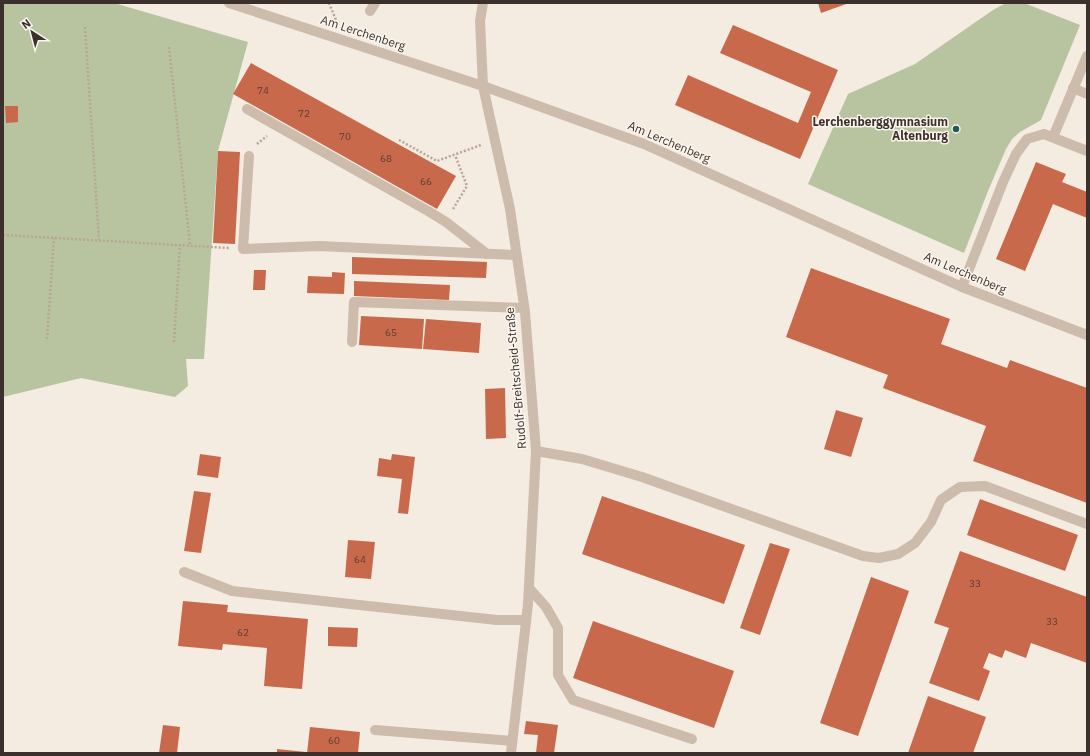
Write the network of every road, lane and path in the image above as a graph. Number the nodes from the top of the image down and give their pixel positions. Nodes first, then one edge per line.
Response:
1 (229, 3) edge
2 (483, 3) edge
3 (85, 27) dead end
4 (169, 48) dead end
5 (1087, 56) edge
6 (483, 86) junction
7 (1074, 88) junction
8 (1087, 94) edge
9 (247, 109) dead end
10 (284, 130) junction
11 (1053, 137) junction
12 (399, 140) dead end
13 (495, 140) junction
14 (1087, 151) edge
15 (455, 155) junction
16 (249, 156) joint
17 (446, 222) junction
18 (3, 235) edge
19 (54, 238) junction
20 (98, 240) junction
21 (180, 245) junction
22 (190, 245) junction
23 (243, 249) junction
24 (487, 254) junction
25 (516, 255) junction
26 (962, 287) junction
27 (524, 308) junction
28 (1087, 335) edge
29 (47, 339) dead end
30 (174, 342) dead end
31 (352, 342) dead end
32 (536, 450) junction
33 (1087, 524) edge
34 (184, 572) dead end
35 (529, 588) junction
36 (526, 620) junction
37 (375, 730) dead end
38 (692, 739) dead end
39 (512, 741) junction
40 (510, 753) edge

1 - 6 street, Am Lerchenberg
2 - 6 street, Rudolf-Breitscheid-Straße
3 - 20 path
4 - 22 path
5 - 7 street
6 - 13 street, Rudolf-Breitscheid-Straße
6 - 26 street, Am Lerchenberg
7 - 8 street
7 - 11 street
9 - 10 street
10 - 16 path
10 - 17 street
11 - 14 street
11 - 26 street
12 - 15 path
13 - 15 path
13 - 25 street, Rudolf-Breitscheid-Straße
15 - 17 path
16 - 23 street
17 - 24 street
18 - 19 path
19 - 20 path
19 - 29 path
20 - 21 path
21 - 22 path
21 - 30 path
22 - 23 path
23 - 24 street
24 - 25 street
25 - 27 street, Rudolf-Breitscheid-Straße
26 - 28 street, Am Lerchenberg
27 - 31 street
27 - 32 street, Rudolf-Breitscheid-Straße
32 - 33 street
32 - 35 street, Rudolf-Breitscheid-Straße
34 - 36 street
35 - 36 street, Rudolf-Breitscheid-Straße
35 - 38 street
36 - 39 street, Rudolf-Breitscheid-Straße
37 - 39 street
39 - 40 street, Rudolf-Breitscheid-Straße

